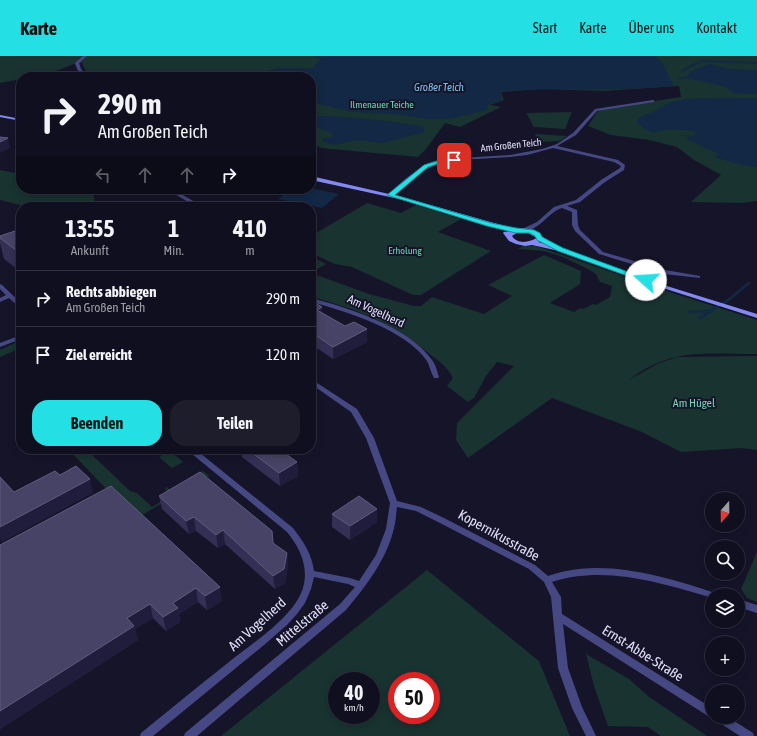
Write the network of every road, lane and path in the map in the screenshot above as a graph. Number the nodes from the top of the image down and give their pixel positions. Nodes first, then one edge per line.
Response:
1 (85, 56) edge
2 (82, 72) edge
3 (653, 101) dead end
4 (0, 116) edge
5 (16, 119) edge
6 (554, 147) junction
7 (316, 179) edge
8 (177, 194) edge
9 (390, 195) junction
10 (192, 202) edge
11 (563, 206) junction
12 (539, 223) junction
13 (490, 225) junction
14 (516, 230) junction
15 (524, 230) junction
16 (509, 235) junction
17 (537, 236) junction
18 (533, 243) junction
19 (561, 250) junction
20 (698, 277) dead end
21 (0, 286) edge
22 (9, 296) junction
23 (0, 300) edge
24 (16, 302) edge
25 (316, 302) edge
26 (757, 316) edge
27 (16, 339) edge
28 (0, 345) edge
29 (436, 377) dead end
30 (316, 384) edge
31 (196, 454) edge
32 (394, 504) junction
33 (309, 573) junction
34 (547, 580) junction
35 (361, 586) junction
36 (705, 593) edge
37 (745, 605) edge
38 (757, 609) edge
39 (559, 617) junction
40 (705, 709) edge
41 (730, 724) edge
42 (145, 736) edge
43 (190, 736) edge
44 (591, 736) edge
45 (749, 736) edge

1 - 2 street
3 - 6 street, Am Großen Teich
4 - 5 main road
6 - 9 street, Am Großen Teich
6 - 11 street
7 - 9 main road
8 - 10 street
9 - 13 main road
11 - 12 street
11 - 20 street
12 - 15 street
12 - 17 street
13 - 14 main road
13 - 16 main road
14 - 15 main road
14 - 16 main road
15 - 17 main road
16 - 18 main road
17 - 18 main road
17 - 19 main road
18 - 19 main road
19 - 26 main road
21 - 22 street
22 - 23 street
22 - 24 street
25 - 29 street, Am Vogelherd
27 - 28 street
30 - 32 street
31 - 33 street, Am Vogelherd
32 - 34 street, Kopernikusstraße
32 - 35 street, Mittelstraße
33 - 35 street
33 - 42 street, Am Vogelherd
34 - 36 street
34 - 39 street, Kopernikusstraße
35 - 43 street, Mittelstraße
37 - 38 street
39 - 40 street, Ernst-Abbe-Straße
39 - 44 street, Kopernikusstraße
41 - 45 street

